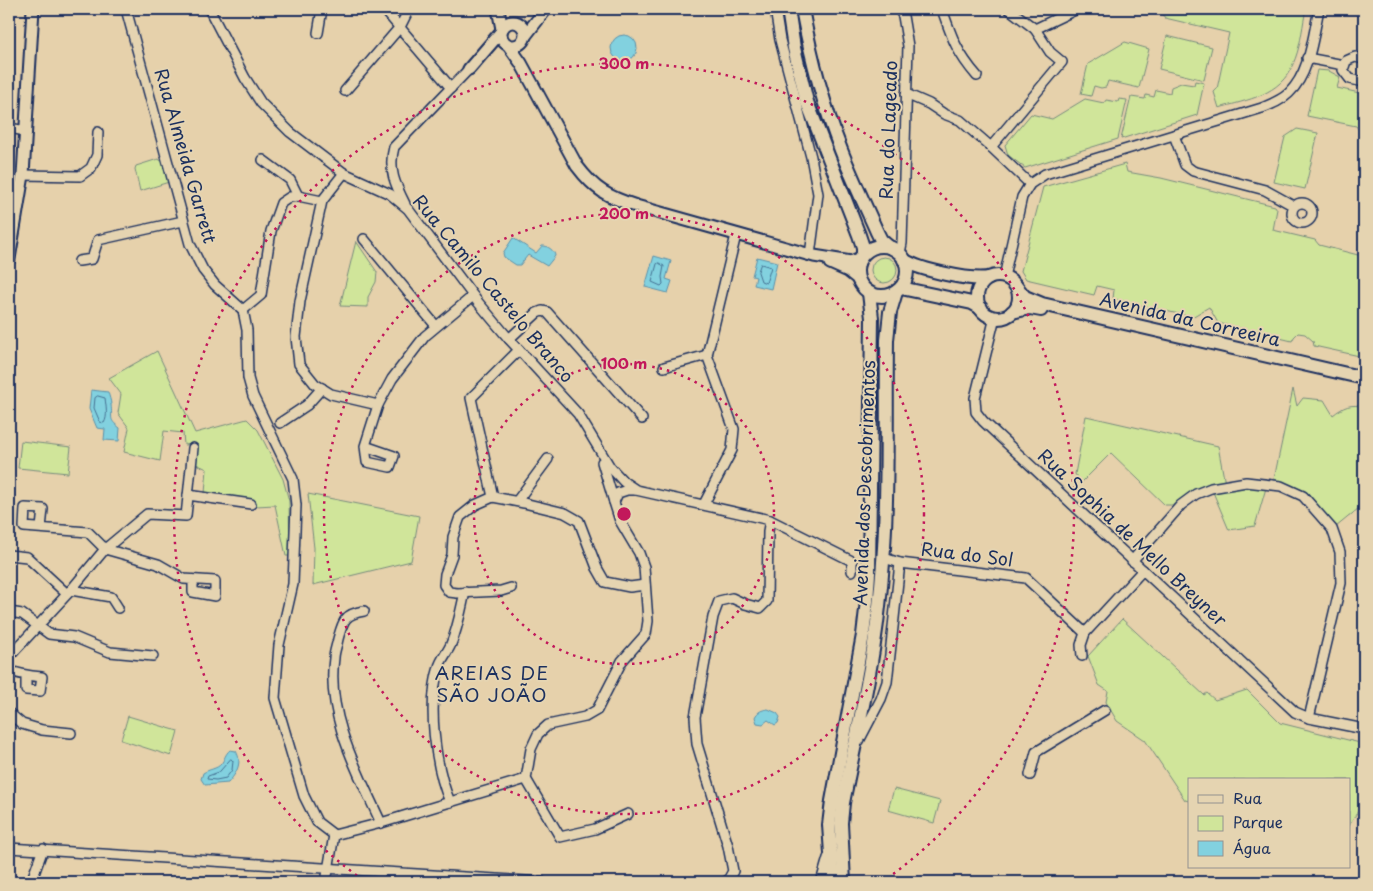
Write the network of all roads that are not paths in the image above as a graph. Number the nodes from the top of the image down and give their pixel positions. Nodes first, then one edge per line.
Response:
1 (33, 9) edge
2 (126, 9) edge
3 (209, 9) edge
4 (322, 9) edge
5 (384, 9) edge
6 (409, 9) edge
7 (500, 9) edge
8 (545, 9) edge
9 (774, 9) edge
10 (788, 9) edge
11 (802, 9) edge
12 (899, 9) edge
13 (942, 9) edge
14 (1009, 9) edge
15 (1077, 9) edge
16 (1319, 9) edge
17 (515, 22) junction
18 (400, 27) junction
19 (1035, 29) junction
20 (501, 31) junction
21 (318, 34) dead end
22 (524, 39) junction
23 (508, 45) junction
24 (1307, 58) junction
25 (1364, 59) edge
26 (521, 63) junction
27 (1344, 65) junction
28 (469, 69) junction
29 (978, 76) dead end
30 (1364, 82) edge
31 (451, 88) junction
32 (345, 91) dead end
33 (906, 94) junction
34 (9, 128) edge
35 (26, 131) junction
36 (98, 132) dead end
37 (1174, 135) junction
38 (991, 147) junction
39 (263, 160) dead end
40 (344, 173) junction
41 (23, 175) junction
42 (393, 175) junction
43 (1030, 184) junction
44 (381, 190) junction
45 (298, 196) junction
46 (322, 201) junction
47 (14, 204) edge
48 (1294, 206) dead end
49 (408, 209) junction
50 (183, 221) junction
51 (736, 235) junction
52 (364, 239) dead end
53 (888, 247) junction
54 (812, 256) junction
55 (862, 256) junction
56 (902, 257) junction
57 (9, 260) edge
58 (80, 261) dead end
59 (1004, 277) junction
60 (989, 278) junction
61 (858, 279) junction
62 (1015, 285) junction
63 (899, 290) junction
64 (869, 293) junction
65 (473, 296) junction
66 (981, 308) junction
67 (243, 310) junction
68 (1012, 312) junction
69 (995, 317) junction
70 (436, 326) junction
71 (509, 339) junction
72 (519, 350) junction
73 (707, 355) junction
74 (664, 367) dead end
75 (1364, 378) edge
76 (1364, 385) edge
77 (322, 388) junction
78 (378, 405) junction
79 (642, 419) dead end
80 (280, 423) dead end
81 (365, 446) dead end
82 (193, 448) dead end
83 (599, 452) junction
84 (548, 459) dead end
85 (636, 490) junction
86 (188, 496) junction
87 (493, 497) junction
88 (516, 501) junction
89 (614, 502) junction
90 (251, 504) dead end
91 (704, 504) junction
92 (770, 520) junction
93 (42, 528) dead end
94 (105, 549) junction
95 (9, 555) edge
96 (884, 558) junction
97 (1132, 561) junction
98 (900, 563) junction
99 (1143, 570) junction
100 (852, 571) dead end
101 (193, 580) dead end
102 (646, 585) junction
103 (511, 588) dead end
104 (69, 592) junction
105 (465, 592) junction
106 (118, 608) dead end
107 (364, 611) dead end
108 (9, 612) edge
109 (37, 627) junction
110 (1085, 633) junction
111 (9, 656) edge
112 (153, 656) dead end
113 (1082, 656) dead end
114 (9, 670) edge
115 (26, 676) dead end
116 (1105, 710) dead end
117 (9, 713) edge
118 (1309, 718) junction
119 (1364, 730) edge
120 (71, 733) dead end
121 (853, 750) junction
122 (1030, 775) dead end
123 (526, 779) junction
124 (450, 802) junction
125 (628, 814) dead end
126 (381, 823) junction
127 (334, 835) junction
128 (9, 848) edge
129 (43, 849) junction
130 (830, 853) junction
131 (328, 869) junction
132 (31, 882) edge
133 (326, 882) edge
134 (542, 882) edge
135 (727, 882) edge
136 (821, 882) edge
137 (833, 882) edge
138 (844, 882) edge

1 - 35 street
2 - 50 street, Rua Almeida Garrett
3 - 40 street, Rua Camilo Castelo Branco
4 - 21 street
5 - 18 street
6 - 18 street
7 - 17 street
7 - 20 street
8 - 17 street
8 - 22 street
9 - 54 street
10 - 55 main road
11 - 53 main road
12 - 33 street, Rua do Lageado
13 - 29 street
14 - 19 street
15 - 19 street
16 - 24 street
17 - 20 street
17 - 22 street
18 - 31 street
18 - 32 street
19 - 38 street
20 - 23 street
20 - 28 street
22 - 23 street
22 - 26 street
23 - 26 street
23 - 28 street
24 - 27 street
24 - 37 street
25 - 27 street
26 - 51 street
27 - 30 street
28 - 31 street
31 - 42 street
33 - 38 street
33 - 56 street, Rua do Lageado
34 - 35 street
35 - 41 street
36 - 41 street
37 - 43 street
37 - 48 street
38 - 43 street
39 - 45 street
40 - 44 street, Rua Camilo Castelo Branco
40 - 46 street
41 - 47 street
42 - 44 street
42 - 49 street
43 - 59 street
44 - 49 street, Rua Camilo Castelo Branco
45 - 46 street
45 - 67 street
46 - 77 street
47 - 57 street
49 - 65 street, Rua Camilo Castelo Branco
50 - 58 street
50 - 67 street, Rua Almeida Garrett
51 - 54 street
51 - 73 street
52 - 70 street
53 - 55 main road
53 - 56 main road
54 - 55 street
54 - 61 street
55 - 61 main road
56 - 60 main road
56 - 63 main road
59 - 60 main road
59 - 62 main road
60 - 66 main road
61 - 64 main road
62 - 68 main road
62 - 75 main road, Avenida da Correeira
63 - 64 main road
63 - 66 main road
63 - 96 main road, Avenida dos Descobrimentos
64 - 130 main road, Avenida dos Descobrimentos
65 - 70 street
65 - 71 street, Rua Camilo Castelo Branco
66 - 69 main road
67 - 127 street
68 - 69 main road
68 - 76 main road, Avenida da Correeira
69 - 97 street, Rua Sophia de Mello Breyner
70 - 78 street
71 - 72 street, Rua Camilo Castelo Branco
71 - 79 street
72 - 83 street, Rua Camilo Castelo Branco
72 - 87 street
73 - 74 street
73 - 91 street
77 - 78 street
77 - 80 street
78 - 81 street
82 - 86 street
83 - 85 street, Rua Camilo Castelo Branco
83 - 89 street
84 - 88 street
85 - 89 street
85 - 91 street, Rua Camilo Castelo Branco
86 - 90 street
86 - 94 street
87 - 88 street
87 - 105 street
88 - 102 street
89 - 102 street
91 - 92 street, Rua Camilo Castelo Branco
92 - 100 street, Rua Camilo Castelo Branco
92 - 135 street
93 - 94 street
94 - 101 street
94 - 104 street
95 - 104 street
96 - 98 street, Rua do Sol
96 - 121 main road, Avenida dos Descobrimentos
97 - 99 street, Rua Sophia de Mello Breyner
97 - 118 street
98 - 110 street, Rua do Sol
98 - 121 street
99 - 110 street
99 - 118 street, Rua Sophia de Mello Breyner
102 - 123 street
103 - 105 street
104 - 106 street
104 - 109 street
105 - 124 street
107 - 126 street
108 - 109 street
109 - 111 street
109 - 112 street
110 - 113 street
114 - 115 street
116 - 122 street
117 - 120 street
118 - 119 street, Rua Sophia de Mello Breyner
121 - 138 main road, Avenida dos Descobrimentos
123 - 124 street
123 - 125 street
124 - 126 street
126 - 127 street
127 - 131 street
128 - 129 street
129 - 131 street
129 - 132 street
130 - 136 street
130 - 137 main road, Avenida dos Descobrimentos
131 - 133 street
131 - 134 street

